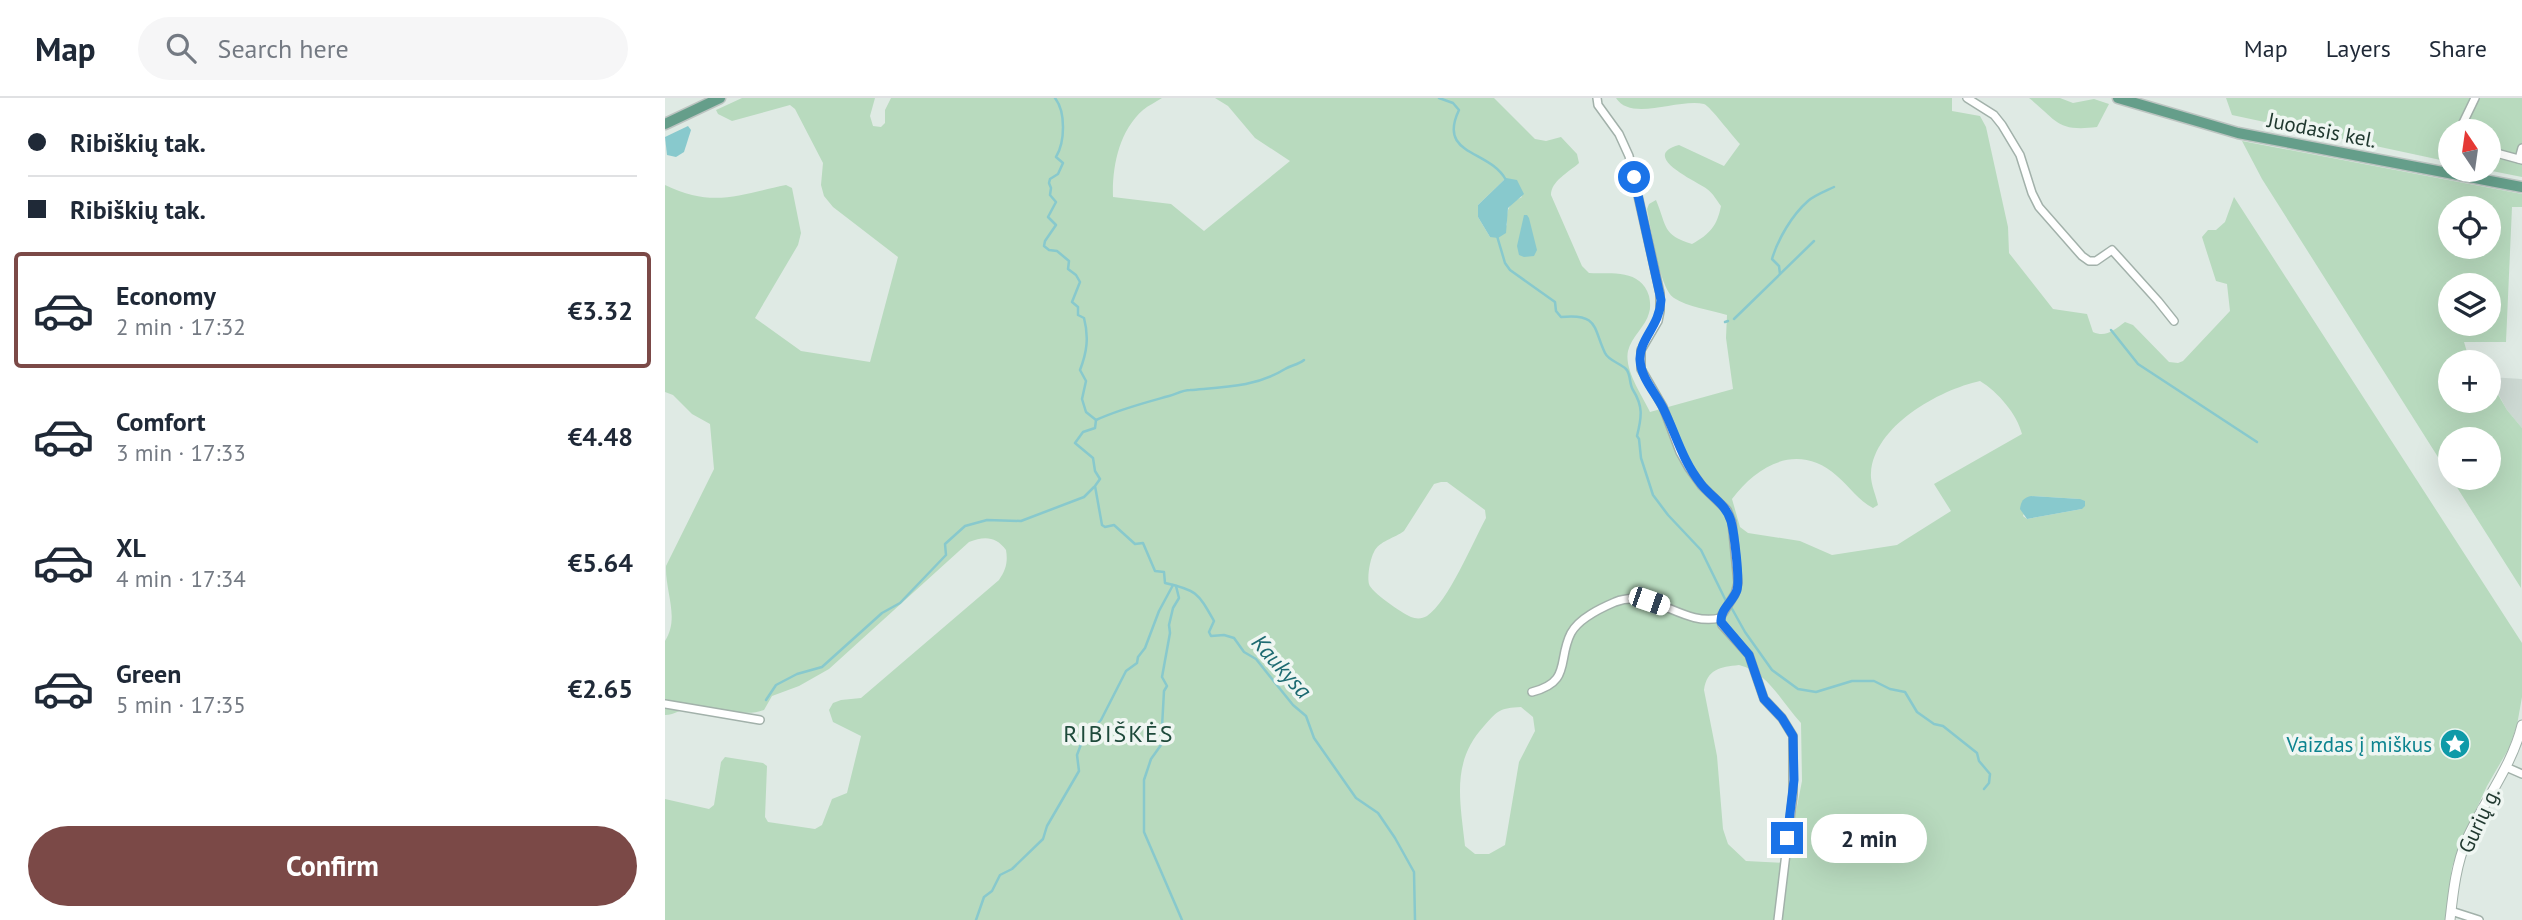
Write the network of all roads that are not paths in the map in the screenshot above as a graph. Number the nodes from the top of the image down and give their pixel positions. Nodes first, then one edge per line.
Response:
1 (720, 98) edge
2 (1597, 98) edge
3 (1967, 98) edge
4 (2118, 98) edge
5 (2475, 98) edge
6 (2465, 119) edge
7 (665, 124) edge
8 (2522, 148) edge
9 (2501, 154) edge
10 (2520, 160) edge
11 (2522, 187) edge
12 (2174, 321) dead end
13 (1720, 618) junction
14 (1532, 692) dead end
15 (665, 704) edge
16 (760, 720) dead end
17 (2522, 725) edge
18 (2505, 767) junction
19 (2522, 774) edge
20 (2450, 916) edge
21 (1778, 920) edge
22 (2479, 920) edge

1 - 7 main road
2 - 13 street
3 - 12 street
4 - 11 main road, Juodasis kel.
5 - 6 street
8 - 10 street
9 - 10 street
13 - 14 street
13 - 21 street
15 - 16 street
17 - 18 street, Gurių g.
18 - 19 street
18 - 20 street, Gurių g.
20 - 22 street

